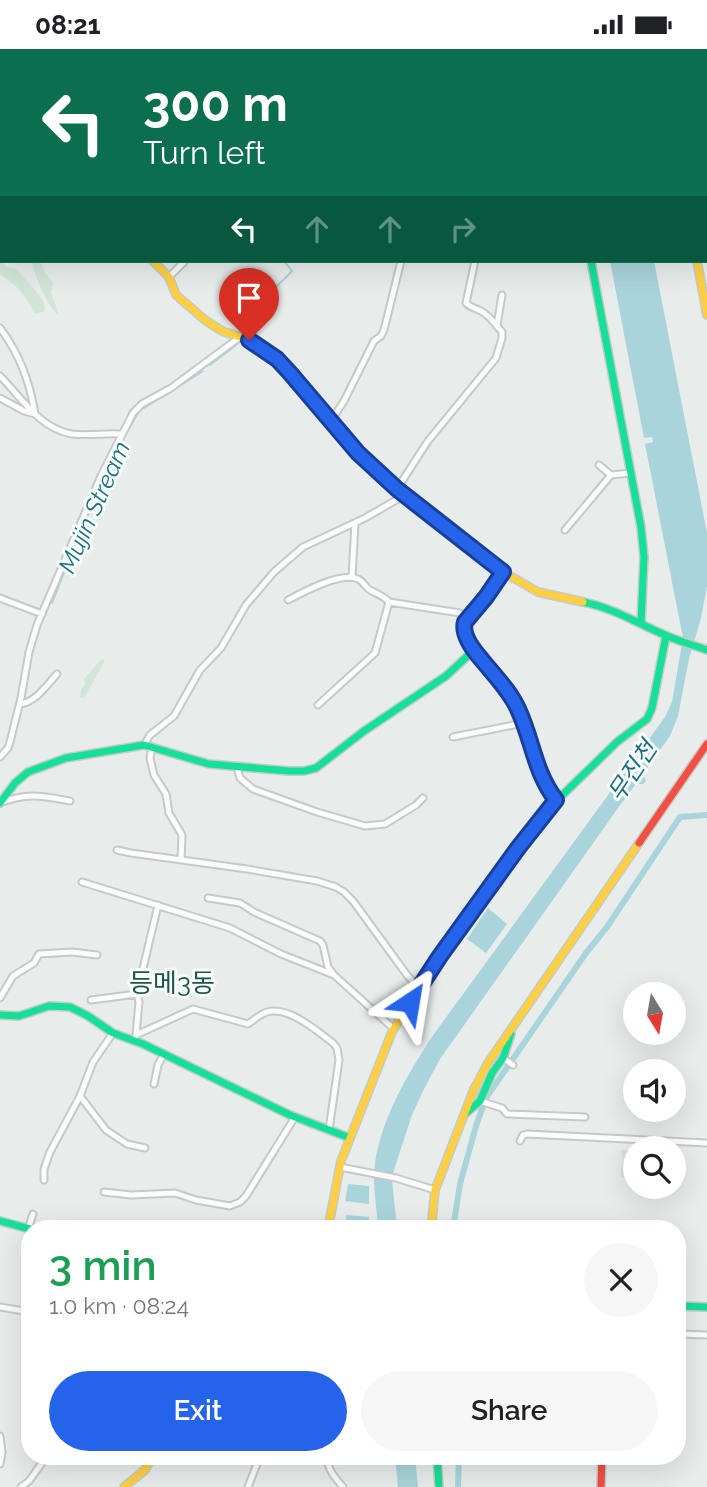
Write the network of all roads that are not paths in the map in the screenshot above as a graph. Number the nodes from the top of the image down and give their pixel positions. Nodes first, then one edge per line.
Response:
1 (155, 263) edge
2 (183, 263) edge
3 (401, 263) edge
4 (475, 263) edge
5 (591, 263) edge
6 (697, 263) edge
7 (169, 277) junction
8 (502, 295) dead end
9 (707, 315) edge
10 (497, 325) junction
11 (0, 328) edge
12 (240, 337) junction
13 (0, 376) edge
14 (0, 398) edge
15 (35, 414) junction
16 (331, 421) junction
17 (121, 434) junction
18 (599, 465) dead end
19 (631, 473) junction
20 (611, 475) junction
21 (397, 489) junction
22 (405, 495) junction
23 (355, 523) junction
24 (565, 530) dead end
25 (503, 572) junction
26 (352, 577) junction
27 (0, 599) edge
28 (288, 600) dead end
29 (389, 602) junction
30 (42, 614) junction
31 (468, 617) junction
32 (641, 624) junction
33 (666, 636) junction
34 (474, 650) junction
35 (707, 650) edge
36 (57, 674) dead end
37 (20, 703) junction
38 (318, 705) dead end
39 (524, 723) junction
40 (453, 737) dead end
41 (707, 744) edge
42 (148, 746) junction
43 (0, 757) edge
44 (237, 767) junction
45 (424, 798) dead end
46 (556, 800) junction
47 (70, 801) dead end
48 (0, 803) edge
49 (117, 850) dead end
50 (181, 860) junction
51 (82, 882) dead end
52 (208, 898) dead end
53 (158, 905) junction
54 (97, 955) dead end
55 (334, 975) junction
56 (418, 987) junction
57 (137, 994) junction
58 (0, 998) edge
59 (91, 1000) dead end
60 (0, 1015) edge
61 (513, 1026) junction
62 (394, 1029) junction
63 (113, 1033) junction
64 (135, 1037) junction
65 (164, 1054) junction
66 (504, 1059) junction
67 (513, 1065) dead end
68 (154, 1084) dead end
69 (80, 1096) junction
70 (483, 1102) junction
71 (463, 1116) junction
72 (295, 1117) junction
73 (584, 1117) dead end
74 (329, 1130) junction
75 (350, 1138) junction
76 (623, 1139) edge
77 (520, 1141) dead end
78 (686, 1142) edge
79 (707, 1143) edge
80 (145, 1148) dead end
81 (340, 1167) junction
82 (44, 1180) dead end
83 (435, 1190) junction
84 (104, 1192) dead end
85 (33, 1215) dead end
86 (32, 1220) edge
87 (330, 1220) edge
88 (431, 1220) edge
89 (0, 1221) edge
90 (21, 1227) edge
91 (686, 1306) edge
92 (0, 1307) edge
93 (707, 1307) edge
94 (21, 1311) edge
95 (686, 1334) edge
96 (707, 1335) edge
97 (0, 1437) edge
98 (0, 1464) edge
99 (41, 1465) edge
100 (148, 1465) edge
101 (257, 1465) edge
102 (329, 1465) edge
103 (438, 1465) edge
104 (602, 1465) edge
105 (21, 1487) edge
106 (124, 1487) edge
107 (248, 1487) edge
108 (343, 1487) edge
109 (439, 1487) edge
110 (601, 1487) edge

1 - 7 street
2 - 7 street
3 - 16 street
4 - 10 street
5 - 19 street
6 - 9 street
7 - 12 street
8 - 10 street
10 - 21 street
11 - 15 street
12 - 16 street
12 - 17 street
13 - 15 street
14 - 15 street
15 - 17 street
16 - 21 street
17 - 30 street
18 - 20 street
19 - 20 street
19 - 32 street
20 - 24 street
21 - 22 street
22 - 23 street
22 - 25 street
23 - 26 street
23 - 42 street
25 - 31 street
25 - 32 street
26 - 28 street
26 - 29 street
27 - 30 street
29 - 31 street
29 - 38 street
30 - 37 street
31 - 34 street
32 - 33 street
33 - 35 street
33 - 46 street
34 - 39 street
34 - 44 street
36 - 37 street
37 - 43 street
39 - 40 street
39 - 46 street
41 - 61 street
42 - 44 street
42 - 48 street
42 - 50 street
44 - 45 street
46 - 56 street
47 - 48 street
49 - 50 street
50 - 56 street
51 - 53 street
52 - 55 street
53 - 55 street
53 - 57 street
54 - 58 street
55 - 62 street
56 - 62 street
57 - 59 street
57 - 64 street
60 - 63 street
61 - 66 street
61 - 71 street
62 - 75 street
63 - 64 street
63 - 69 street
64 - 65 street
64 - 74 street
65 - 68 street
65 - 72 street
66 - 67 street
66 - 70 street
69 - 80 street
69 - 82 street
70 - 71 street
70 - 73 street
71 - 83 street
72 - 74 street
72 - 84 street
74 - 75 street
75 - 81 street
76 - 77 street
78 - 79 street
81 - 83 street
81 - 87 street
83 - 88 street
85 - 86 street
89 - 90 street
91 - 93 street
92 - 94 street
95 - 96 street
97 - 98 street
99 - 105 street
100 - 106 street
101 - 107 street
102 - 108 street
103 - 109 street
104 - 110 street

